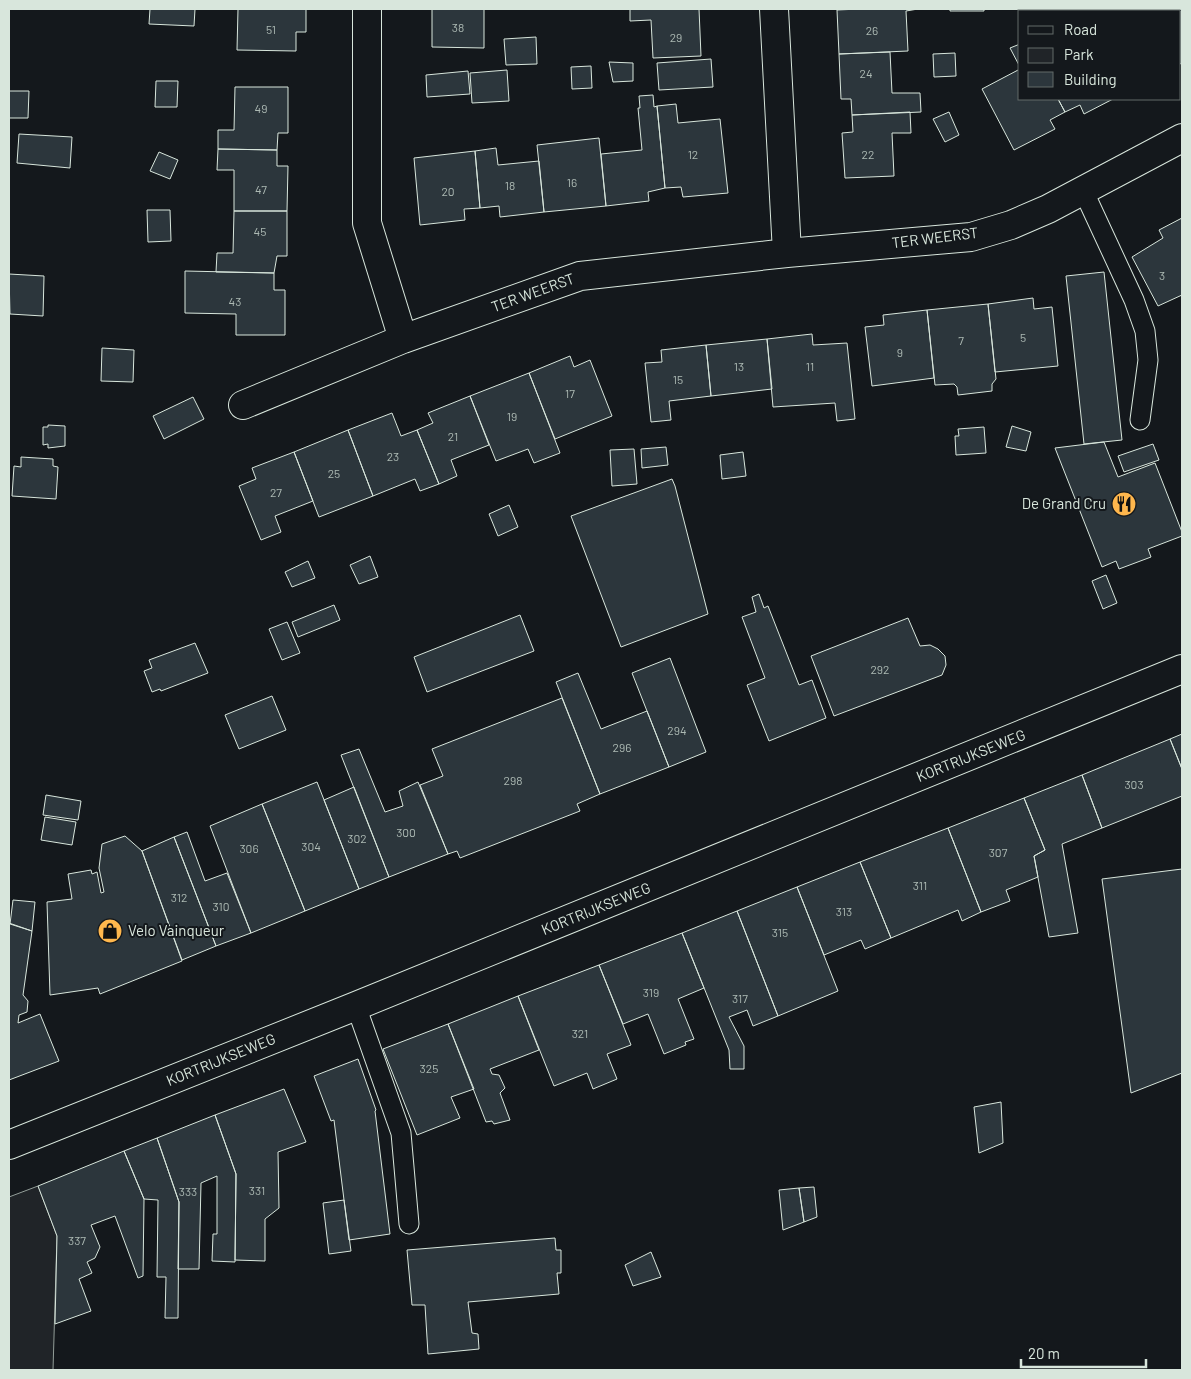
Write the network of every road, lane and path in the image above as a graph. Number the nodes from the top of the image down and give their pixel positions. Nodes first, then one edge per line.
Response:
1 (368, 9) edge
2 (774, 9) edge
3 (1182, 138) edge
4 (1083, 190) junction
5 (787, 252) junction
6 (403, 339) junction
7 (243, 405) dead end
8 (1140, 420) dead end
9 (1182, 669) edge
10 (356, 1006) junction
11 (9, 1145) edge
12 (409, 1224) dead end

1 - 6 street
2 - 5 street
3 - 4 street, TER WEERST
4 - 5 street, TER WEERST
4 - 8 lane
5 - 6 street, TER WEERST
6 - 7 street, TER WEERST
9 - 10 street, KORTRIJKSEWEG
10 - 11 street, KORTRIJKSEWEG
10 - 12 lane

